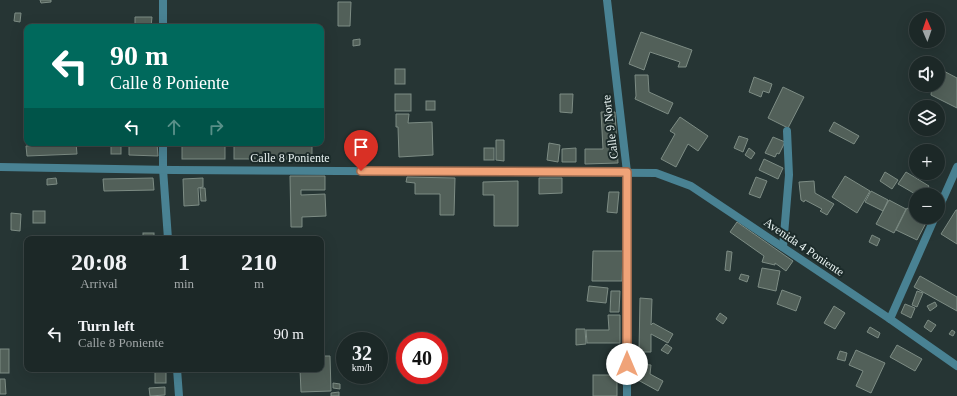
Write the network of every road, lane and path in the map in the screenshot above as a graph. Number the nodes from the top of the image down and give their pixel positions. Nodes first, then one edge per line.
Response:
1 (163, 0) edge
2 (607, 0) edge
3 (163, 24) edge
4 (787, 131) dead end
5 (163, 146) edge
6 (0, 166) edge
7 (957, 167) edge
8 (163, 169) junction
9 (627, 172) junction
10 (945, 194) edge
11 (932, 224) edge
12 (168, 236) edge
13 (783, 247) junction
14 (890, 319) junction
15 (957, 366) edge
16 (177, 372) edge
17 (179, 396) edge
18 (627, 396) edge

1 - 3 street
2 - 9 street, Calle 9 Norte
4 - 13 street
5 - 8 street
6 - 8 street, Calle 8 Poniente
7 - 10 street
8 - 9 street, Calle 8 Poniente
8 - 12 street
9 - 13 street, Avenida 4 Poniente
9 - 18 street, Calle 9 Norte
11 - 14 street
13 - 14 street, Avenida 4 Poniente
14 - 15 street, Avenida 4 Poniente
16 - 17 street

